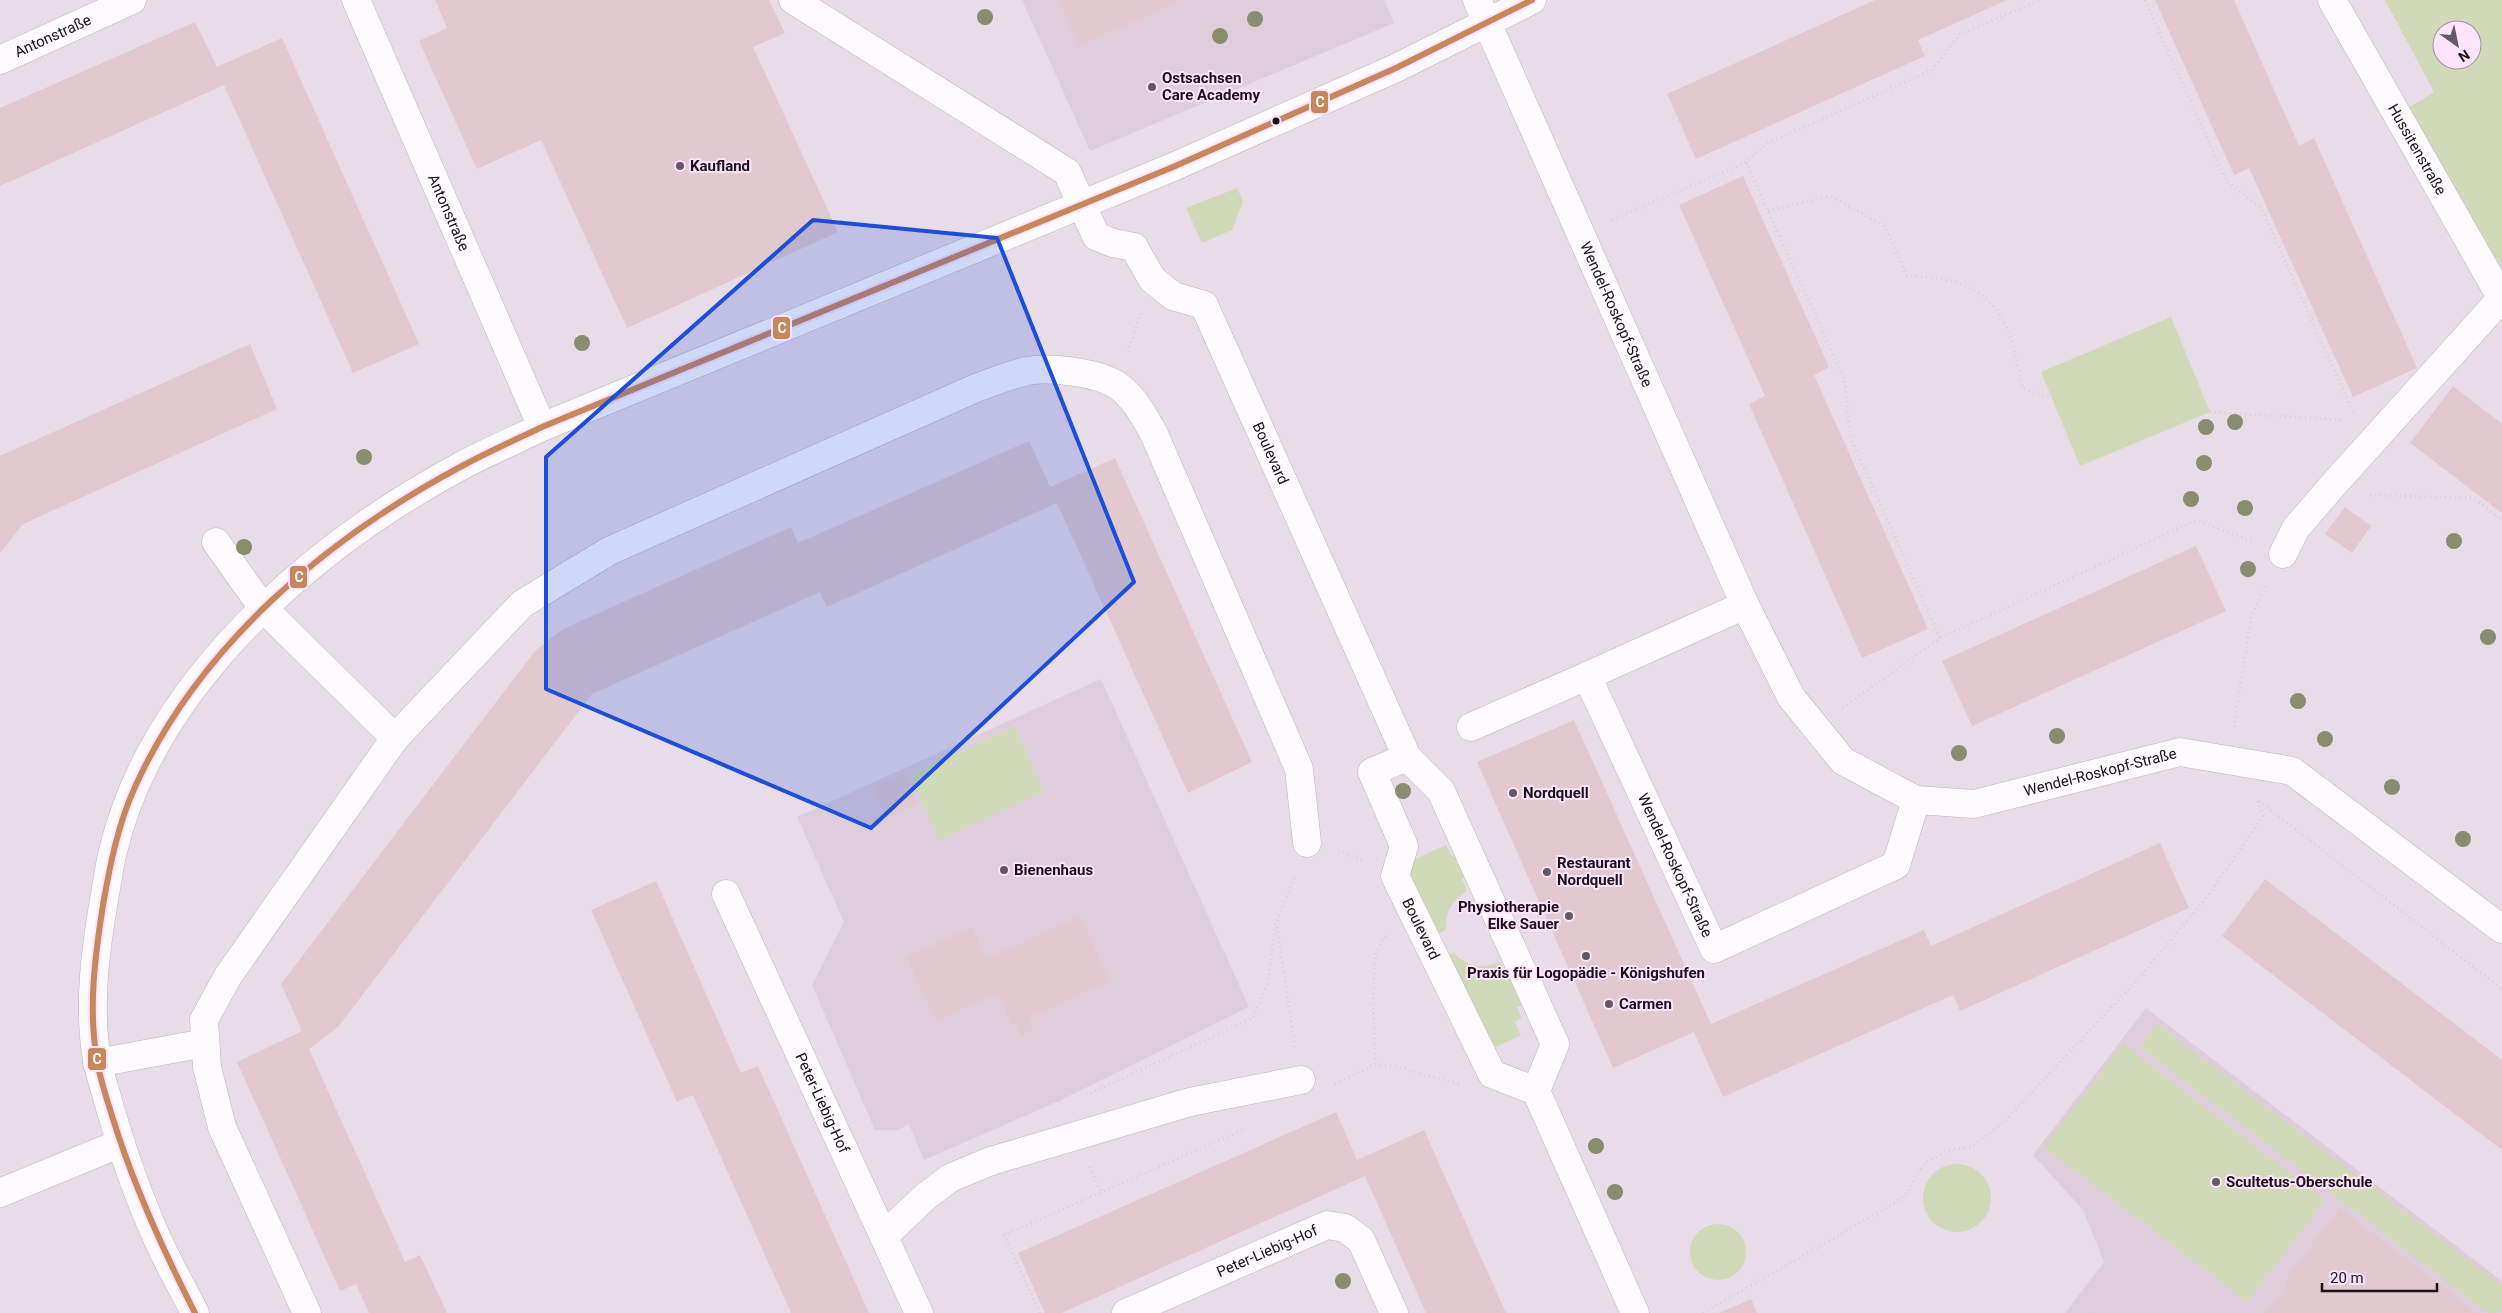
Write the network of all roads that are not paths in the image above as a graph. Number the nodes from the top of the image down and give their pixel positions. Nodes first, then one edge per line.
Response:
1 (132, 0) edge
2 (356, 0) edge
3 (793, 0) edge
4 (1532, 0) edge
5 (2332, 0) edge
6 (1482, 12) edge
7 (0, 60) edge
8 (1082, 204) junction
9 (2502, 299) edge
10 (542, 427) junction
11 (216, 542) dead end
12 (2283, 554) road end
13 (1745, 605) junction
14 (263, 608) junction
15 (1587, 676) junction
16 (1471, 727) dead end
17 (395, 738) junction
18 (1407, 757) junction
19 (1916, 800) junction
20 (1307, 843) road end
21 (726, 894) dead end
22 (2502, 929) edge
23 (206, 1043) junction
24 (97, 1062) junction
25 (1301, 1080) road end
26 (1536, 1091) junction
27 (121, 1143) junction
28 (0, 1193) edge
29 (884, 1236) junction
30 (196, 1313) edge
31 (307, 1313) edge
32 (920, 1313) edge
33 (1126, 1313) edge
34 (1394, 1313) edge
35 (1635, 1313) edge

1 - 7 street, Antonstraße
2 - 10 street, Antonstraße
3 - 8 street
4 - 6 street
5 - 9 street, Hussitenstraße
6 - 8 street
6 - 13 street, Wendel-Roskopf-Straße
8 - 10 street
8 - 18 street, Boulevard
9 - 12 street
10 - 14 street
11 - 14 street
13 - 15 street
13 - 19 street, Wendel-Roskopf-Straße
14 - 17 street
14 - 24 street
15 - 16 street
15 - 19 street, Wendel-Roskopf-Straße
17 - 20 street
17 - 23 street
18 - 26 street, Boulevard
18 - 26 street, Boulevard
19 - 22 street, Wendel-Roskopf-Straße
21 - 29 street, Peter-Liebig-Hof
23 - 24 street
23 - 31 street
24 - 27 street
25 - 29 street
26 - 35 street
27 - 28 street
27 - 30 street
29 - 32 street, Peter-Liebig-Hof
33 - 34 street, Peter-Liebig-Hof

